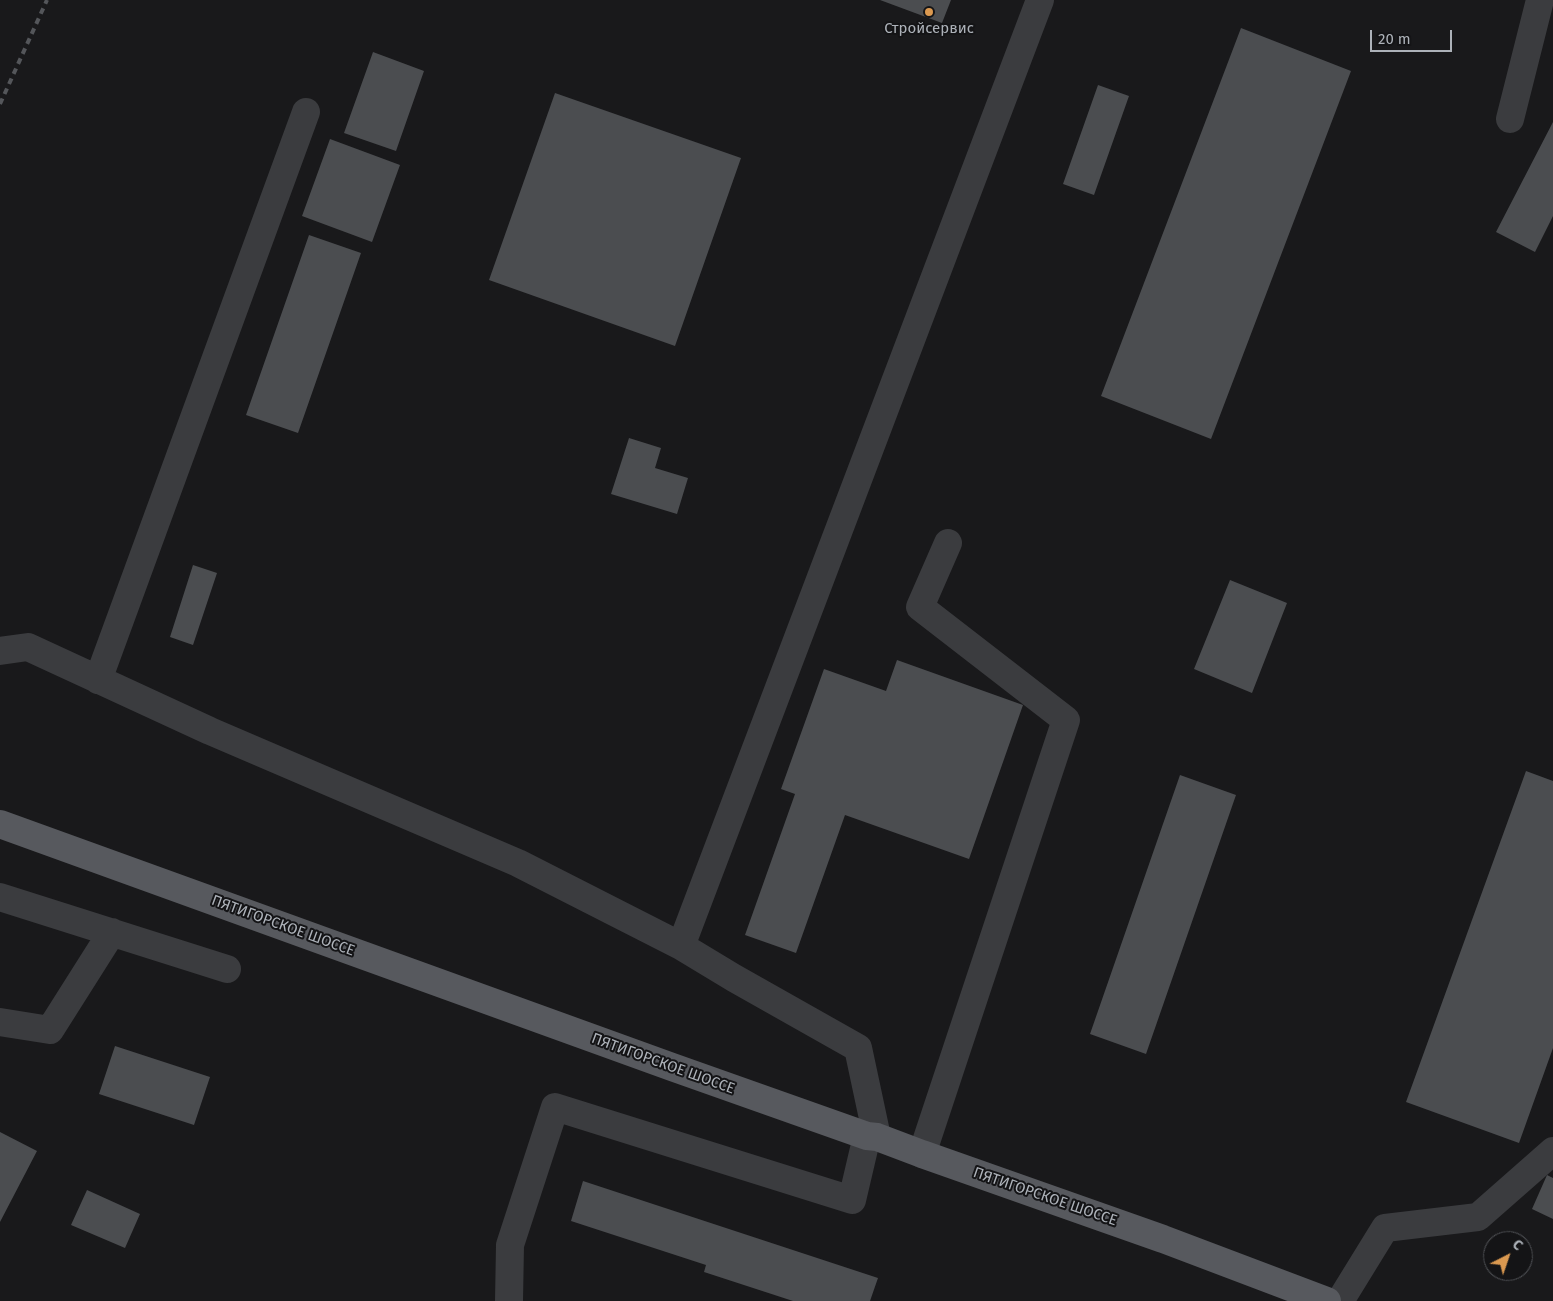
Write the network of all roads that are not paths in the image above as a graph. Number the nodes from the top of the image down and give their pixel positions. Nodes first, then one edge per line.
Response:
1 (1040, 0) edge
2 (1540, 0) edge
3 (306, 112) dead end
4 (1510, 119) dead end
5 (948, 543) dead end
6 (0, 651) edge
7 (98, 680) junction
8 (0, 824) edge
9 (0, 897) edge
10 (112, 932) junction
11 (681, 946) junction
12 (227, 969) dead end
13 (0, 1022) edge
14 (872, 1136) junction
15 (1553, 1151) edge
16 (922, 1154) junction
17 (509, 1301) edge
18 (1327, 1301) edge
19 (1340, 1301) edge

1 - 11 lane
2 - 4 lane
3 - 7 lane
5 - 16 lane
6 - 7 lane
7 - 11 lane
8 - 14 main road, ПЯТИГОРСКОЕ ШОССЕ
9 - 10 lane
10 - 12 lane
10 - 13 lane
11 - 14 lane
14 - 16 main road, ПЯТИГОРСКОЕ ШОССЕ
14 - 17 lane
15 - 19 lane
16 - 18 main road, ПЯТИГОРСКОЕ ШОССЕ

